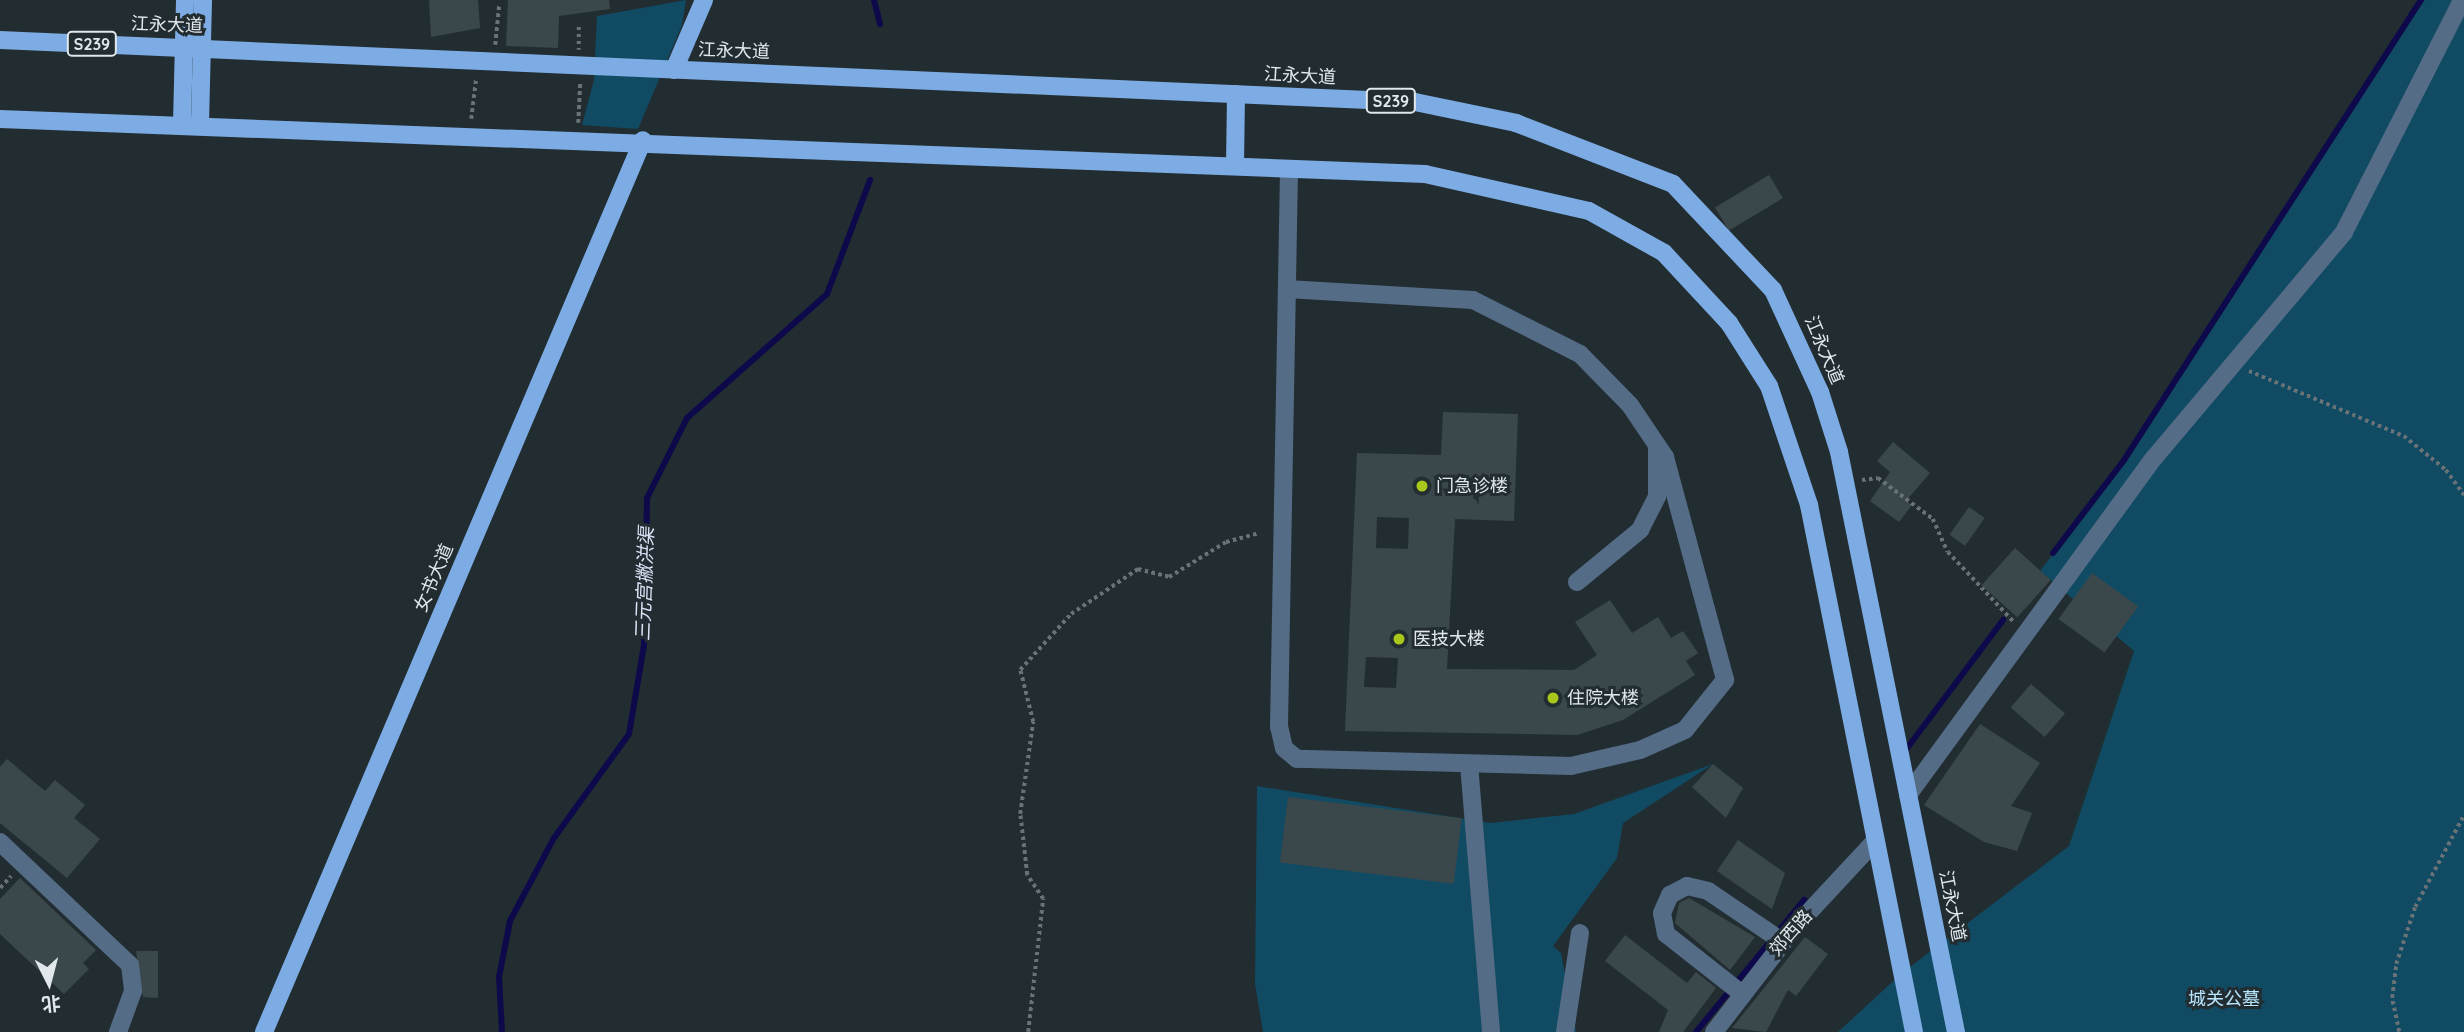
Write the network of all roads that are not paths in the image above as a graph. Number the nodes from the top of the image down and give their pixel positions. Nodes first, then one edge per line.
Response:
1 (185, 0) edge
2 (203, 0) edge
3 (2462, 0) edge
4 (702, 1) edge
5 (0, 40) edge
6 (193, 47) junction
7 (674, 70) junction
8 (1236, 94) junction
9 (0, 119) edge
10 (191, 123) junction
11 (643, 141) junction
12 (1235, 166) junction
13 (1289, 169) junction
14 (1287, 289) junction
15 (1657, 444) junction
16 (1577, 582) dead end
17 (1469, 764) junction
18 (1908, 795) junction
19 (1876, 840) junction
20 (0, 842) edge
21 (1580, 933) dead end
22 (1777, 937) junction
23 (1735, 989) junction
24 (118, 1032) edge
25 (264, 1032) edge
26 (1491, 1032) edge
27 (1565, 1032) edge
28 (1714, 1032) edge
29 (1914, 1032) edge
30 (1956, 1032) edge

1 - 6 main road
2 - 6 main road
3 - 18 street
4 - 7 main road
5 - 6 main road, 江永大道 / S239
6 - 7 main road, 江永大道 / S239
6 - 10 main road
7 - 8 main road, 江永大道 / S239
8 - 12 main road
8 - 18 main road, 江永大道 / S239
9 - 10 main road
10 - 11 main road
11 - 12 main road
11 - 25 main road, 女书大道
12 - 13 main road
13 - 14 street
13 - 19 main road
14 - 15 street
14 - 17 street
15 - 16 street
15 - 17 street
17 - 26 street
18 - 30 main road, 江永大道 / S239
19 - 22 street, 郊西路
19 - 29 main road
20 - 24 street
21 - 27 street
22 - 23 street, 郊西路
22 - 23 street
23 - 28 street, 郊西路

